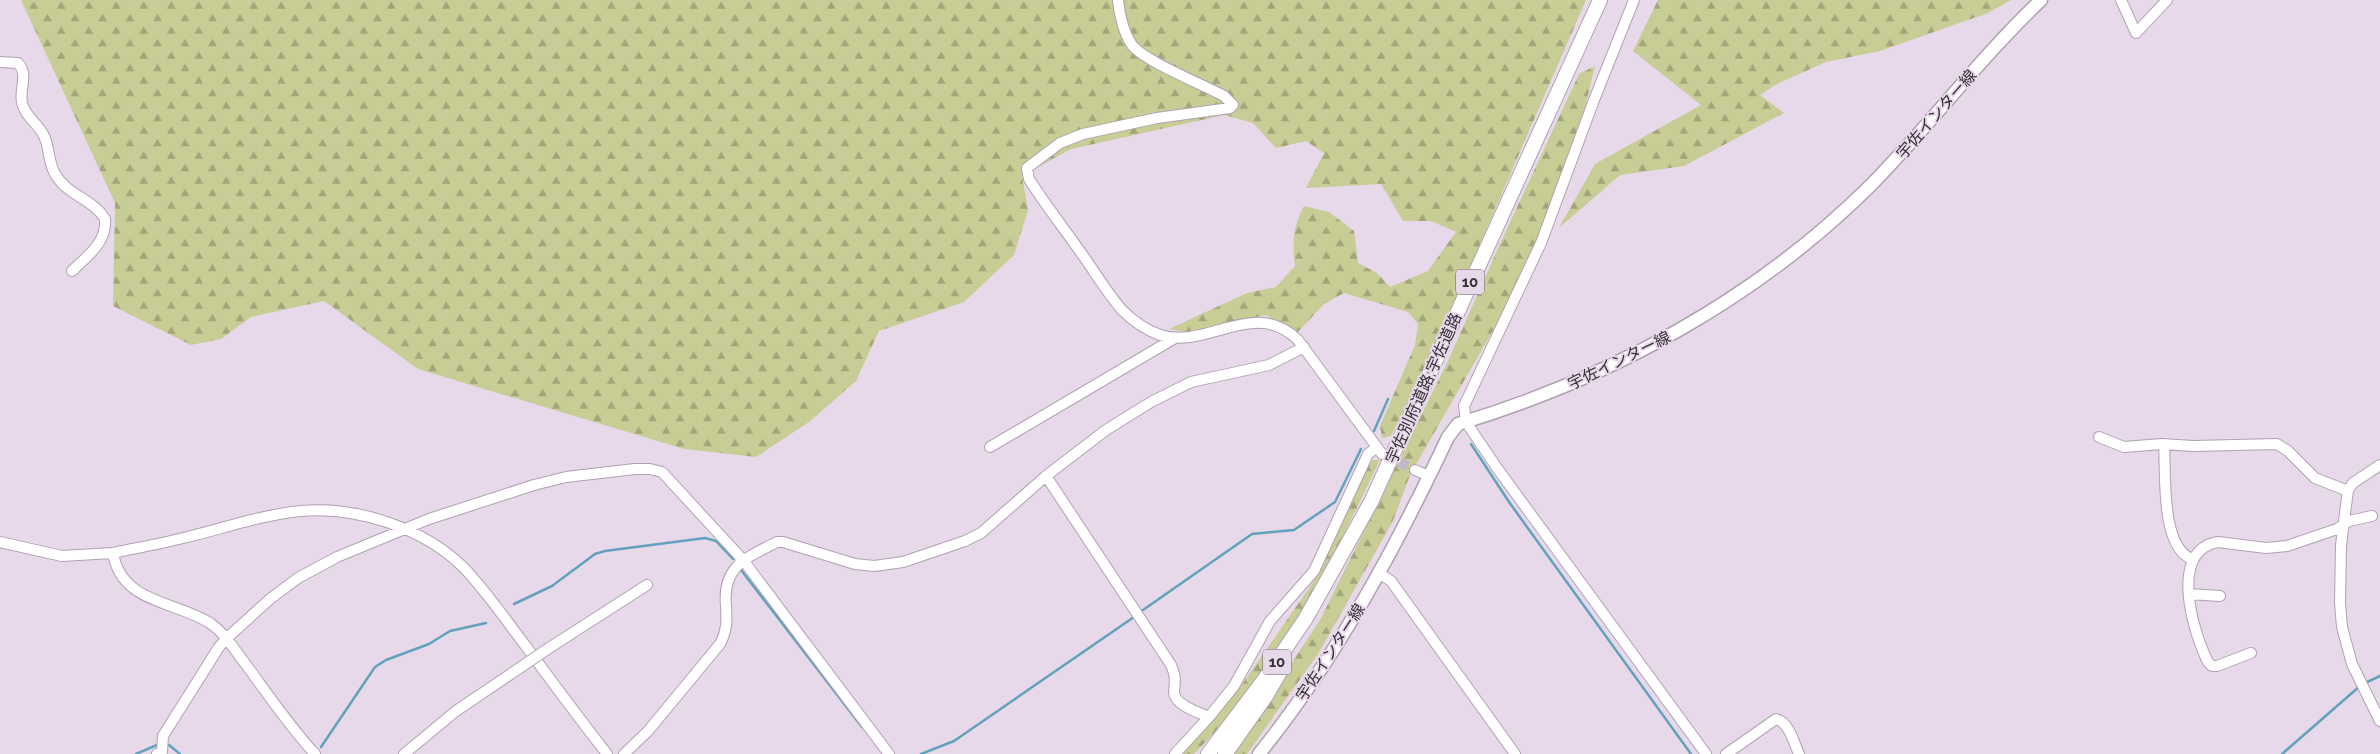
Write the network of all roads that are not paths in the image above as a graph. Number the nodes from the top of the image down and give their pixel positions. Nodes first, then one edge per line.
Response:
1 (1118, 0) edge
2 (1600, 0) edge
3 (1634, 0) edge
4 (2041, 0) edge
5 (2121, 0) edge
6 (2167, 0) edge
7 (0, 62) edge
8 (72, 271) dead end
9 (1175, 338) junction
10 (1304, 347) junction
11 (1466, 422) junction
12 (2099, 437) dead end
13 (2164, 444) junction
14 (990, 447) dead end
15 (2380, 465) edge
16 (1415, 470) tunnel mouth
17 (1046, 476) junction
18 (1429, 476) junction
19 (2348, 491) junction
20 (2372, 516) dead end
21 (2344, 524) junction
22 (406, 530) junction
23 (0, 542) edge
24 (113, 553) junction
25 (2192, 559) junction
26 (743, 560) junction
27 (1338, 563) junction
28 (1380, 574) junction
29 (647, 585) dead end
30 (2189, 594) junction
31 (2220, 596) dead end
32 (227, 638) junction
33 (2251, 653) dead end
34 (1209, 717) junction
35 (2380, 721) edge
36 (157, 754) edge
37 (315, 754) edge
38 (404, 754) edge
39 (607, 754) edge
40 (624, 754) edge
41 (889, 754) edge
42 (1175, 754) edge
43 (1208, 754) edge
44 (1225, 754) edge
45 (1259, 754) edge
46 (1515, 754) edge
47 (1706, 754) edge
48 (1726, 754) edge
49 (1799, 754) edge

1 - 9 street
2 - 27 highway, 宇佐別府道路;宇佐道路 / 10
3 - 11 street
4 - 11 main road, 宇佐インター線
5 - 6 street
7 - 8 street
9 - 10 street
9 - 14 street
10 - 17 street
10 - 34 street
11 - 18 main road, 宇佐インター線
11 - 47 street
12 - 13 street
13 - 19 street
13 - 25 street
15 - 19 street
16 - 18 street
17 - 26 street
17 - 34 street
18 - 28 main road, 宇佐インター線
19 - 21 street
20 - 21 street
21 - 25 street
21 - 35 street
22 - 24 street
22 - 26 street
22 - 32 street
22 - 39 street
23 - 24 street
24 - 32 street
25 - 30 street
26 - 40 street
26 - 41 street
27 - 43 highway, 宇佐別府道路;宇佐道路 / 10
27 - 44 highway
28 - 45 main road, 宇佐インター線
28 - 46 street
29 - 38 street, bridge
30 - 31 street
30 - 33 street
32 - 36 street
32 - 37 street
34 - 42 street
48 - 49 street

